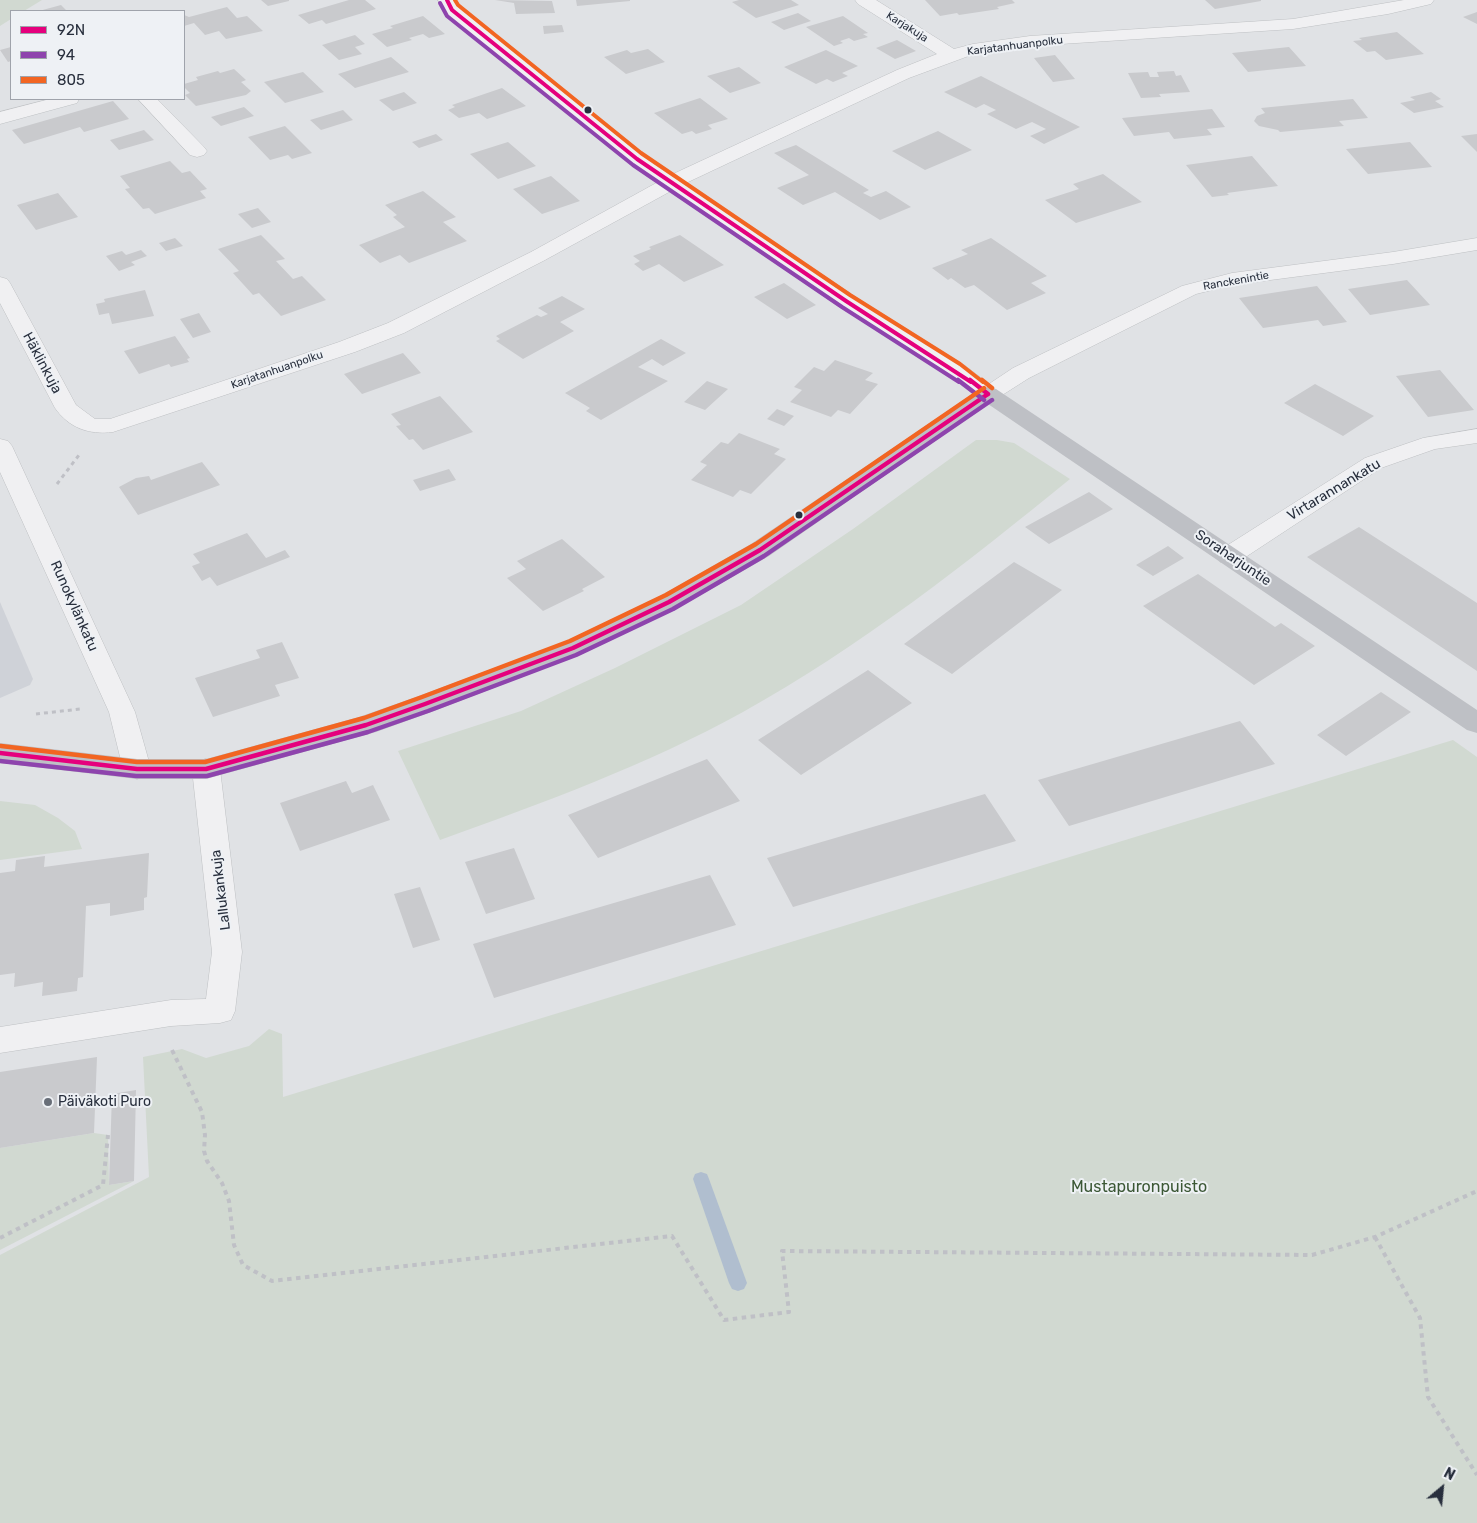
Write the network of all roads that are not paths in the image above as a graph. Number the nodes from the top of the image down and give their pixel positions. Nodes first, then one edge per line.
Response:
1 (446, 0) edge
2 (864, 0) edge
3 (1425, 0) edge
4 (951, 55) junction
5 (66, 100) edge
6 (148, 100) edge
7 (0, 118) edge
8 (197, 151) dead end
9 (670, 183) junction
10 (1477, 244) edge
11 (0, 283) edge
12 (988, 394) junction
13 (99, 427) joint
14 (1477, 436) edge
15 (0, 446) edge
16 (1229, 556) junction
17 (1477, 724) edge
18 (0, 753) edge
19 (137, 769) junction
20 (206, 769) junction
21 (0, 1040) edge

1 - 9 street
2 - 4 street, Karjakuja
3 - 4 street, Karjatanhuanpolku
4 - 9 street, Karjatanhuanpolku
5 - 7 street
6 - 8 street
9 - 12 street
9 - 13 street, Karjatanhuanpolku
10 - 12 street, Ranckenintie
11 - 13 street, Häklinkuja
12 - 16 street, Soraharjuntie
12 - 20 street
14 - 16 street, Virtarannankatu
15 - 19 street, Runokylänkatu
16 - 17 street, Soraharjuntie
18 - 19 street
19 - 20 street
20 - 21 street, Lallukankuja

